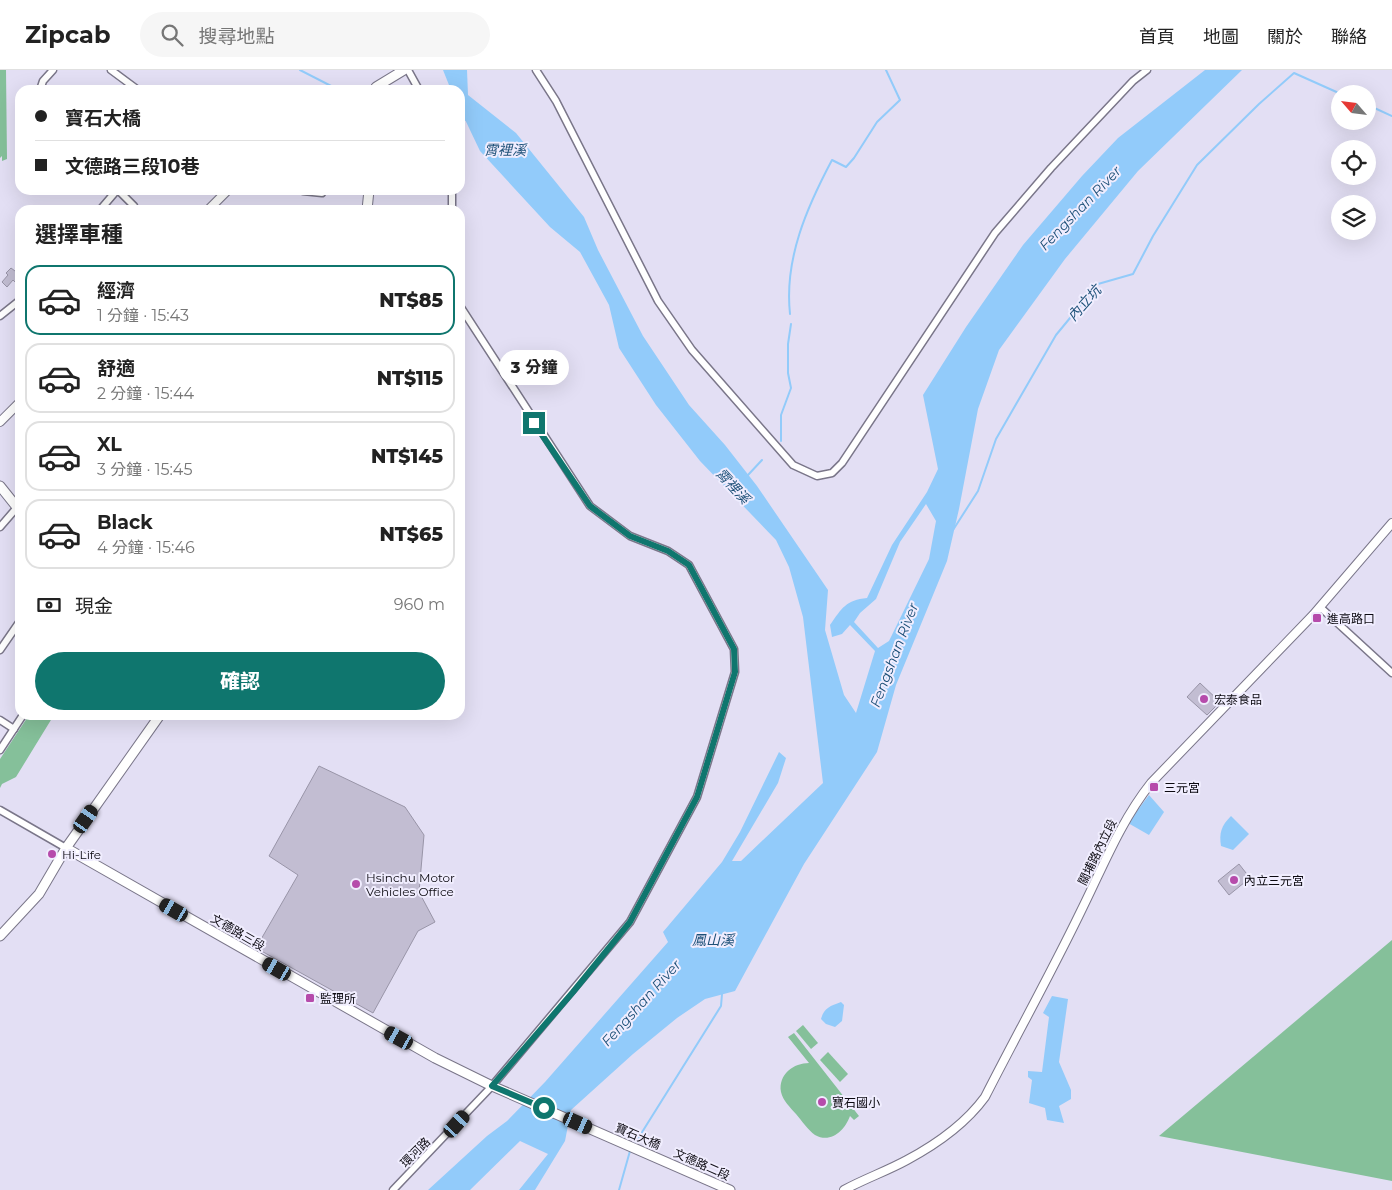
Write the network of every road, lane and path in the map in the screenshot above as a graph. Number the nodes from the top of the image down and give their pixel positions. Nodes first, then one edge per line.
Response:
1 (53, 70) edge
2 (111, 70) edge
3 (404, 70) edge
4 (408, 70) edge
5 (536, 70) edge
6 (1147, 70) edge
7 (42, 85) edge
8 (131, 85) edge
9 (381, 85) edge
10 (416, 85) edge
11 (113, 195) edge
12 (122, 195) edge
13 (223, 195) edge
14 (104, 205) edge
15 (133, 205) edge
16 (213, 205) edge
17 (15, 304) edge
18 (465, 314) edge
19 (0, 316) edge
20 (15, 407) edge
21 (0, 422) edge
22 (0, 486) edge
23 (15, 503) edge
24 (15, 512) edge
25 (1391, 526) edge
26 (0, 527) edge
27 (1320, 607) junction
28 (15, 628) edge
29 (0, 650) edge
30 (1392, 672) edge
31 (0, 720) edge
32 (20, 720) edge
33 (156, 720) edge
34 (14, 729) junction
35 (0, 750) edge
36 (0, 810) edge
37 (66, 848) junction
38 (1, 934) edge
39 (492, 1086) junction
40 (664, 1160) joint
41 (393, 1190) edge
42 (730, 1190) edge
43 (844, 1190) edge

1 - 7 street
2 - 8 street
3 - 9 main road
4 - 10 street
5 - 6 street
11 - 14 street
12 - 15 street
13 - 16 street
17 - 19 street
18 - 39 street, 環河路
20 - 21 street
22 - 23 main road
24 - 26 street
25 - 27 street, 關埔路內立段
27 - 30 street
27 - 43 street, 關埔路內立段
28 - 29 street
31 - 34 street
32 - 34 street
33 - 37 main road
34 - 35 street
36 - 37 street, 文德路三段
37 - 38 main road
37 - 39 main road, 文德路三段
39 - 40 main road, 寶石大橋
39 - 41 street, 環河路
40 - 42 main road, 文德路二段

